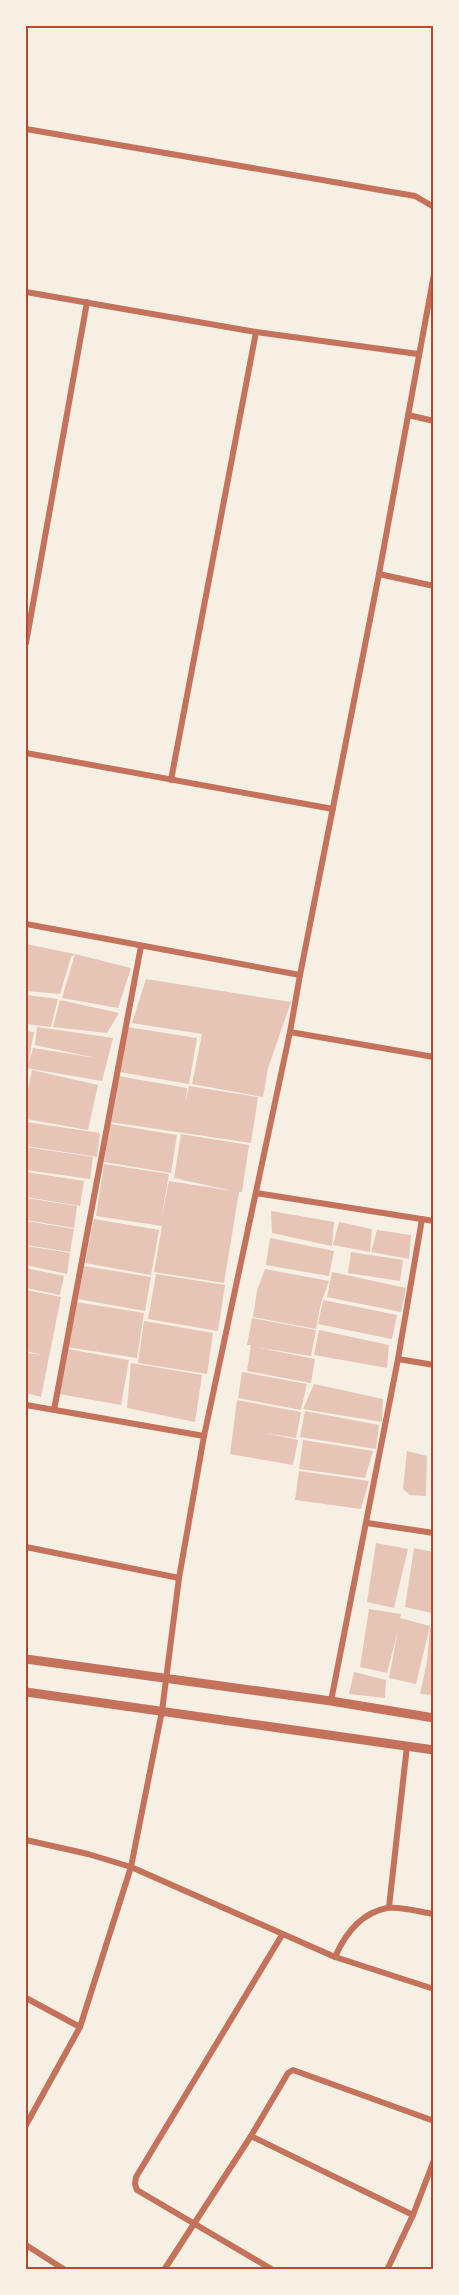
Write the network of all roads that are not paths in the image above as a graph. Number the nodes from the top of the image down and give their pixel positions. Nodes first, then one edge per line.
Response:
1 (26, 129) edge
2 (434, 207) edge
3 (434, 274) edge
4 (26, 292) edge
5 (87, 302) junction
6 (256, 332) junction
7 (418, 354) junction
8 (408, 415) junction
9 (434, 421) edge
10 (379, 574) junction
11 (434, 586) edge
12 (26, 643) edge
13 (26, 753) edge
14 (171, 780) junction
15 (333, 808) junction
16 (26, 924) edge
17 (141, 946) junction
18 (300, 975) junction
19 (291, 1032) junction
20 (434, 1057) edge
21 (256, 1192) junction
22 (422, 1219) junction
23 (434, 1221) edge
24 (398, 1359) junction
25 (434, 1365) edge
26 (26, 1405) edge
27 (54, 1410) junction
28 (204, 1436) junction
29 (367, 1523) junction
30 (434, 1533) edge
31 (26, 1548) edge
32 (179, 1578) junction
33 (26, 1659) edge
34 (166, 1677) junction
35 (26, 1692) edge
36 (332, 1701) junction
37 (162, 1711) junction
38 (434, 1718) edge
39 (407, 1746) junction
40 (434, 1750) edge
41 (26, 1840) edge
42 (131, 1867) junction
43 (389, 1907) junction
44 (434, 1914) edge
45 (282, 1935) junction
46 (335, 1957) junction
47 (434, 1989) edge
48 (26, 1998) edge
49 (80, 2027) junction
50 (434, 2121) edge
51 (26, 2125) edge
52 (250, 2136) junction
53 (434, 2160) edge
54 (413, 2215) junction
55 (194, 2223) junction
56 (26, 2245) edge
57 (65, 2270) edge
58 (164, 2270) edge
59 (273, 2270) edge
60 (387, 2270) edge

1 - 2 street
3 - 7 street
4 - 5 street
5 - 6 street
5 - 12 street
6 - 7 street
6 - 14 street
7 - 8 street
8 - 9 street
8 - 10 street
10 - 11 street
10 - 15 street
13 - 14 street
14 - 15 street
15 - 18 street
16 - 17 street
17 - 18 street
17 - 27 street
18 - 19 street
19 - 20 street
19 - 21 street
21 - 22 street
21 - 28 street
22 - 23 street
22 - 24 street
24 - 25 street
24 - 29 street
26 - 27 street
27 - 28 street
28 - 32 street
29 - 30 street
29 - 36 street
31 - 32 street
32 - 34 street
33 - 34 street
34 - 36 street
34 - 37 street
35 - 37 street
36 - 38 street
37 - 39 street
37 - 42 street
39 - 40 street
39 - 43 street
41 - 42 street
42 - 45 street
42 - 49 street
43 - 44 street
43 - 46 street
45 - 46 street
45 - 55 street
46 - 47 street
48 - 49 street
49 - 51 street
50 - 52 street
52 - 54 street
52 - 55 street
53 - 54 street
54 - 60 street
55 - 58 street
55 - 59 street
56 - 57 street

